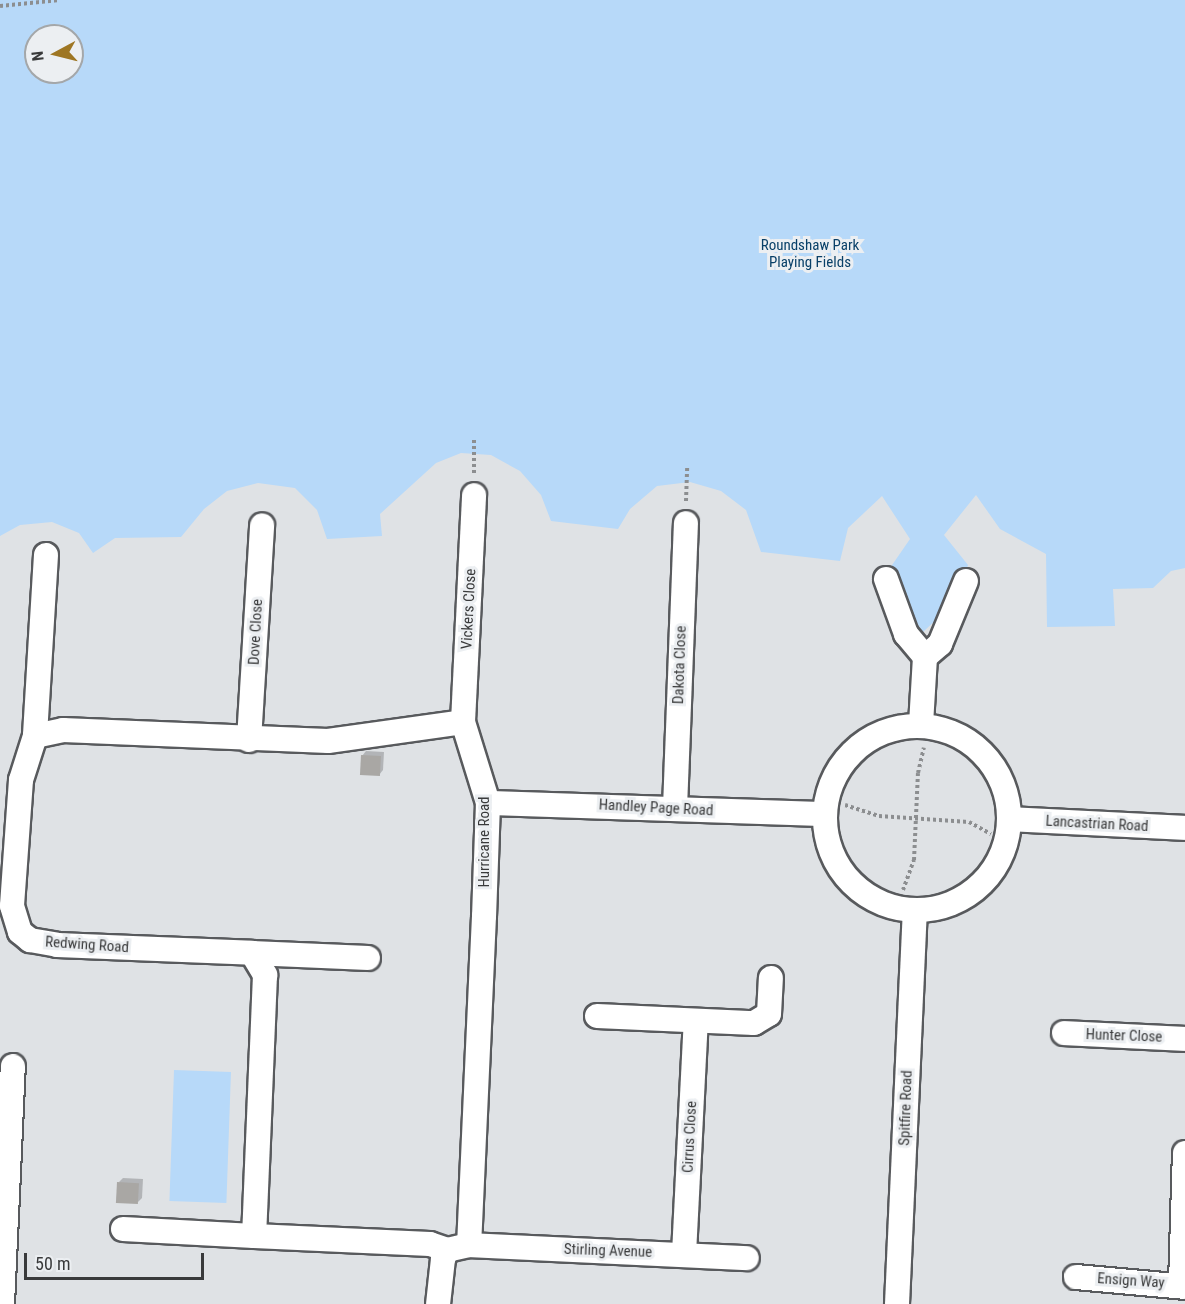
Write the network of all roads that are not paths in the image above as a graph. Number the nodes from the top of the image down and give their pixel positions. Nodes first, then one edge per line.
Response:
1 (474, 495) road end
2 (686, 523) road end
3 (262, 525) dead end
4 (46, 555) dead end
5 (886, 579) dead end
6 (966, 581) dead end
7 (925, 657) junction
8 (463, 722) junction
9 (927, 726) junction
10 (35, 736) junction
11 (249, 740) junction
12 (10, 778) edge
13 (488, 803) junction
14 (826, 803) junction
15 (675, 808) junction
16 (1010, 819) junction
17 (1185, 828) edge
18 (915, 911) junction
19 (252, 953) junction
20 (368, 958) dead end
21 (771, 978) dead end
22 (597, 1016) dead end
23 (696, 1021) junction
24 (1064, 1033) dead end
25 (1185, 1039) edge
26 (13, 1066) dead end
27 (1185, 1153) edge
28 (123, 1229) dead end
29 (254, 1236) junction
30 (458, 1247) junction
31 (684, 1254) junction
32 (747, 1258) dead end
33 (1076, 1277) dead end
34 (1183, 1286) edge
35 (2, 1304) edge
36 (438, 1304) edge
37 (897, 1304) edge

1 - 8 street, Vickers Close
2 - 15 street, Dakota Close
3 - 11 street, Dove Close
4 - 10 street, Redwing Road
5 - 7 street
6 - 7 street
7 - 9 street
8 - 11 street
8 - 13 street, Hurricane Road
9 - 14 street
9 - 16 street
10 - 11 street
10 - 12 street, Redwing Road
12 - 19 street, Redwing Road
13 - 15 street, Handley Page Road
13 - 30 street, Hurricane Road
14 - 15 street, Handley Page Road
14 - 18 street
16 - 17 street, Lancastrian Road
16 - 18 street
18 - 37 street, Spitfire Road
19 - 20 street, Redwing Road
19 - 29 street
21 - 23 street
22 - 23 street
23 - 31 street, Cirrus Close
24 - 25 street, Hunter Close
26 - 35 street
27 - 34 street
28 - 29 street
29 - 30 street
30 - 31 street, Stirling Avenue
30 - 36 street, Hurricane Road
31 - 32 street, Stirling Avenue
33 - 34 street, Ensign Way

